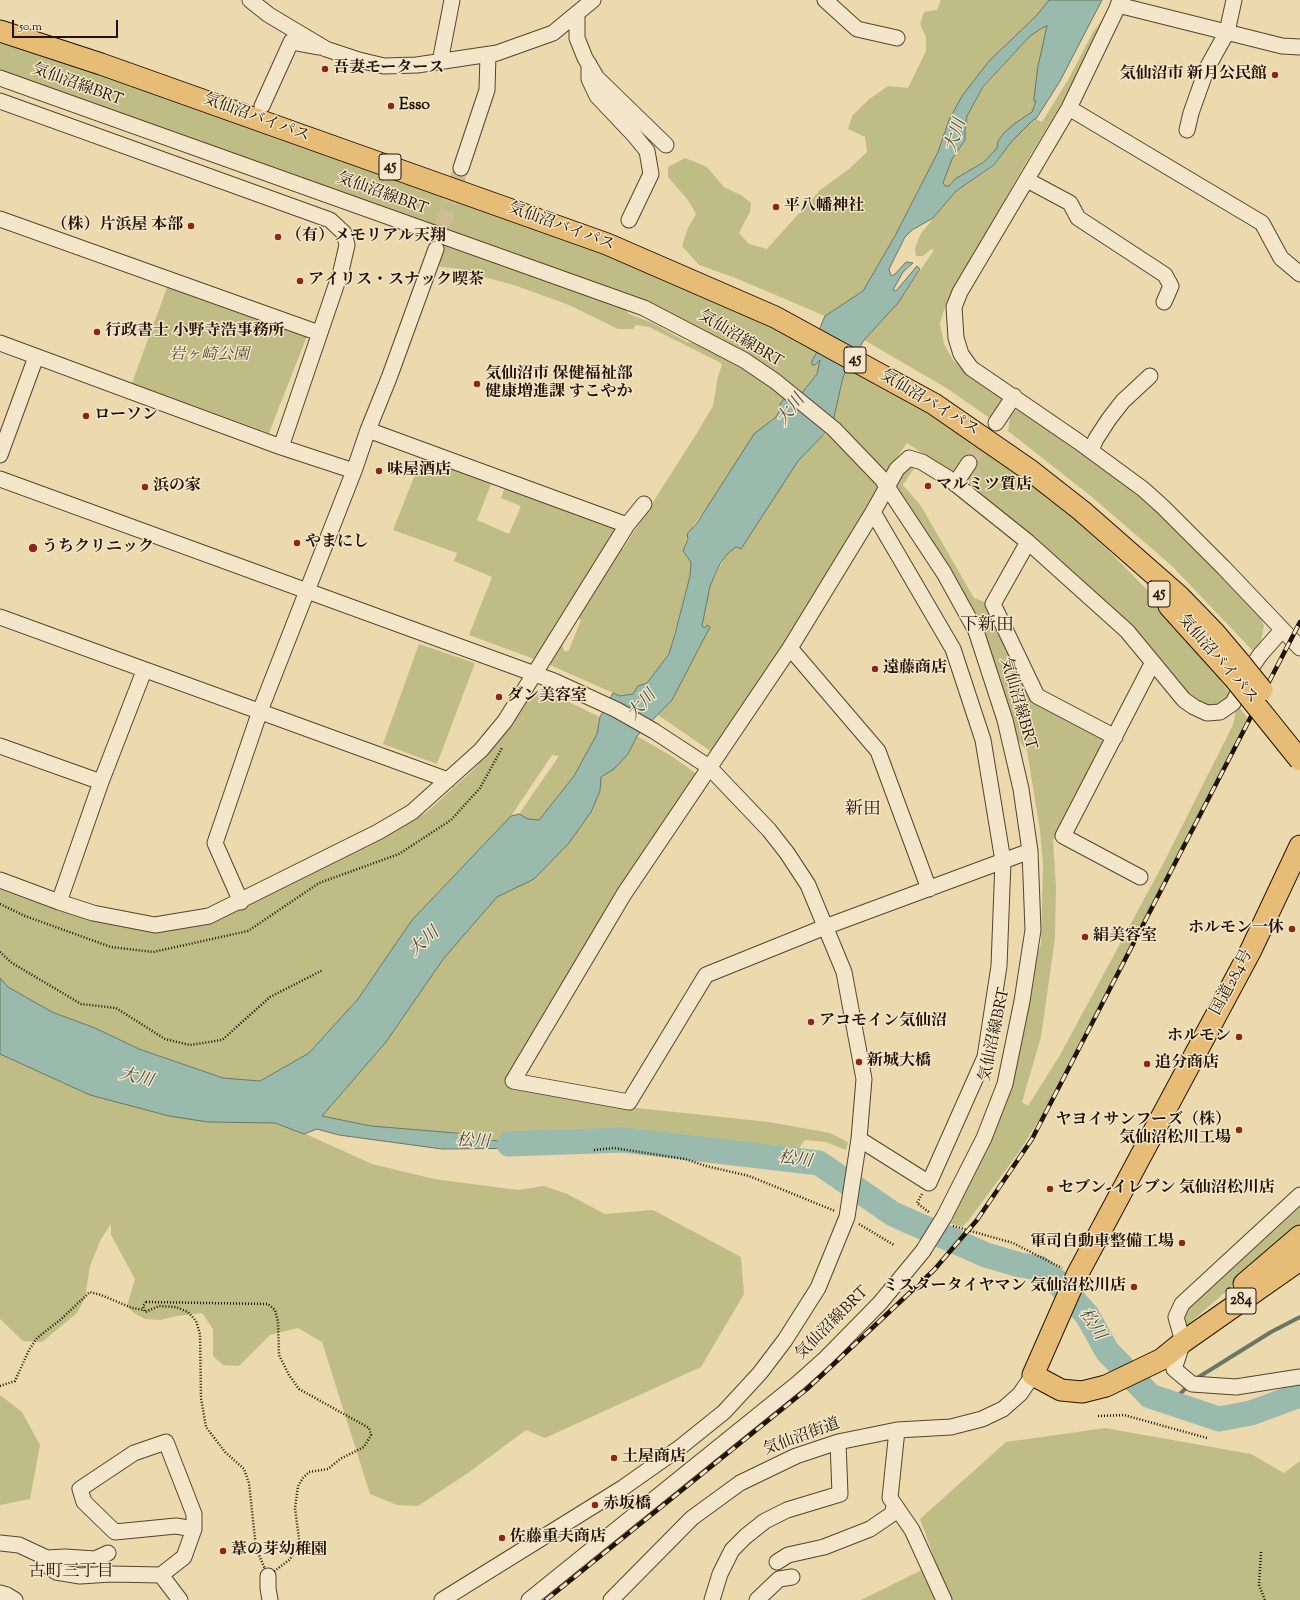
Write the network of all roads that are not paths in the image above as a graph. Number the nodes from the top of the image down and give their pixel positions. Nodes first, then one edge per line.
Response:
1 (250, 0) edge
2 (452, 0) edge
3 (593, 0) edge
4 (825, 0) edge
5 (1234, 0) edge
6 (1120, 3) edge
7 (577, 14) junction
8 (0, 31) edge
9 (1227, 32) junction
10 (897, 38) dead end
11 (1300, 47) edge
12 (326, 49) junction
13 (488, 55) junction
14 (440, 62) junction
15 (589, 64) junction
16 (0, 78) edge
17 (0, 101) edge
18 (262, 106) dead end
19 (1069, 108) junction
20 (1187, 130) dead end
21 (666, 145) dead end
22 (460, 168) tunnel mouth
23 (1027, 180) junction
24 (0, 219) edge
25 (629, 220) dead end
26 (436, 249) tunnel mouth
27 (1300, 274) edge
28 (1164, 302) dead end
29 (319, 334) junction
30 (0, 344) edge
31 (36, 357) junction
32 (1150, 376) dead end
33 (1014, 396) junction
34 (996, 423) tunnel mouth
35 (368, 430) junction
36 (281, 447) junction
37 (1091, 450) junction
38 (0, 455) edge
39 (969, 463) tunnel mouth
40 (354, 471) junction
41 (0, 479) edge
42 (885, 483) junction
43 (955, 484) junction
44 (644, 504) dead end
45 (873, 512) junction
46 (627, 525) junction
47 (1028, 542) junction
48 (307, 593) junction
49 (0, 617) edge
50 (1282, 630) junction
51 (790, 648) junction
52 (1300, 648) edge
53 (1152, 664) junction
54 (144, 671) junction
55 (1238, 671) junction
56 (534, 674) junction
57 (260, 711) junction
58 (1115, 737) junction
59 (1300, 739) edge
60 (0, 746) edge
61 (1300, 760) edge
62 (709, 767) junction
63 (448, 780) junction
64 (101, 782) junction
65 (1299, 850) edge
66 (1030, 851) junction
67 (1003, 861) junction
68 (1140, 876) dead end
69 (0, 880) edge
70 (929, 889) junction
71 (59, 902) junction
72 (241, 902) junction
73 (825, 927) junction
74 (859, 1138) junction
75 (1300, 1195) edge
76 (1300, 1236) edge
77 (1300, 1260) edge
78 (1300, 1278) edge
79 (1183, 1342) junction
80 (1033, 1375) junction
81 (1300, 1377) edge
82 (897, 1430) junction
83 (838, 1442) junction
84 (894, 1507) junction
85 (194, 1529) junction
86 (0, 1543) edge
87 (108, 1553) dead end
88 (47, 1558) junction
89 (777, 1562) dead end
90 (161, 1575) junction
91 (268, 1576) road end
92 (792, 1577) dead end
93 (0, 1593) edge
94 (15, 1600) edge
95 (180, 1600) edge
96 (270, 1600) edge
97 (442, 1600) edge
98 (529, 1600) edge
99 (611, 1600) edge
100 (712, 1600) edge
101 (756, 1600) edge
102 (944, 1600) edge

1 - 12 street
2 - 14 street
3 - 7 street
4 - 10 street
5 - 9 street
6 - 9 street
6 - 19 street
7 - 13 street
7 - 15 street
8 - 55 highway, 気仙沼バイパス / 45
9 - 11 street
9 - 20 street
12 - 14 street
12 - 18 street
13 - 14 street
13 - 22 street
15 - 21 street
15 - 25 street
16 - 42 street, 気仙沼線BRT
17 - 29 street
19 - 23 street
19 - 27 street
23 - 28 street
23 - 33 street
24 - 29 street
26 - 35 street
29 - 36 street
30 - 31 street
31 - 36 street
31 - 38 street
32 - 37 street
33 - 34 street
33 - 37 street
35 - 40 street
35 - 46 street
36 - 40 street
37 - 50 street
39 - 43 street
40 - 48 street
41 - 48 street
42 - 43 street
42 - 45 street
42 - 66 street, 気仙沼線BRT
43 - 47 street
44 - 46 street
45 - 51 street
45 - 67 street
46 - 56 street
47 - 53 street
47 - 58 street
48 - 56 street
48 - 57 street
49 - 54 street
50 - 52 street
50 - 53 street
51 - 62 street
51 - 70 street
53 - 58 street
54 - 57 street
54 - 64 street
55 - 59 highway, 気仙沼バイパス / 45, bridge
55 - 61 highway, 気仙沼バイパス / 45, bridge
56 - 62 street
56 - 63 street
57 - 63 street
57 - 72 street
58 - 68 street
60 - 64 street
62 - 73 street
62 - 73 street
63 - 72 street
64 - 71 street
65 - 80 highway, 国道284号
66 - 67 street
66 - 98 street, 気仙沼線BRT, bridge
67 - 70 street
67 - 74 street
69 - 71 street
70 - 73 street
71 - 72 street
73 - 74 street
74 - 97 street
75 - 79 street
76 - 79 highway
77 - 79 highway, 284
78 - 79 highway, 284
79 - 80 highway, 284
79 - 81 street
80 - 82 street, 気仙沼街道
82 - 83 street, 気仙沼街道
82 - 84 street
83 - 99 street, 気仙沼街道
83 - 100 street
84 - 89 street
84 - 102 street
85 - 85 street
85 - 90 street
86 - 88 street
87 - 88 street
88 - 90 street
90 - 95 street
91 - 96 street
92 - 101 street
93 - 94 street

